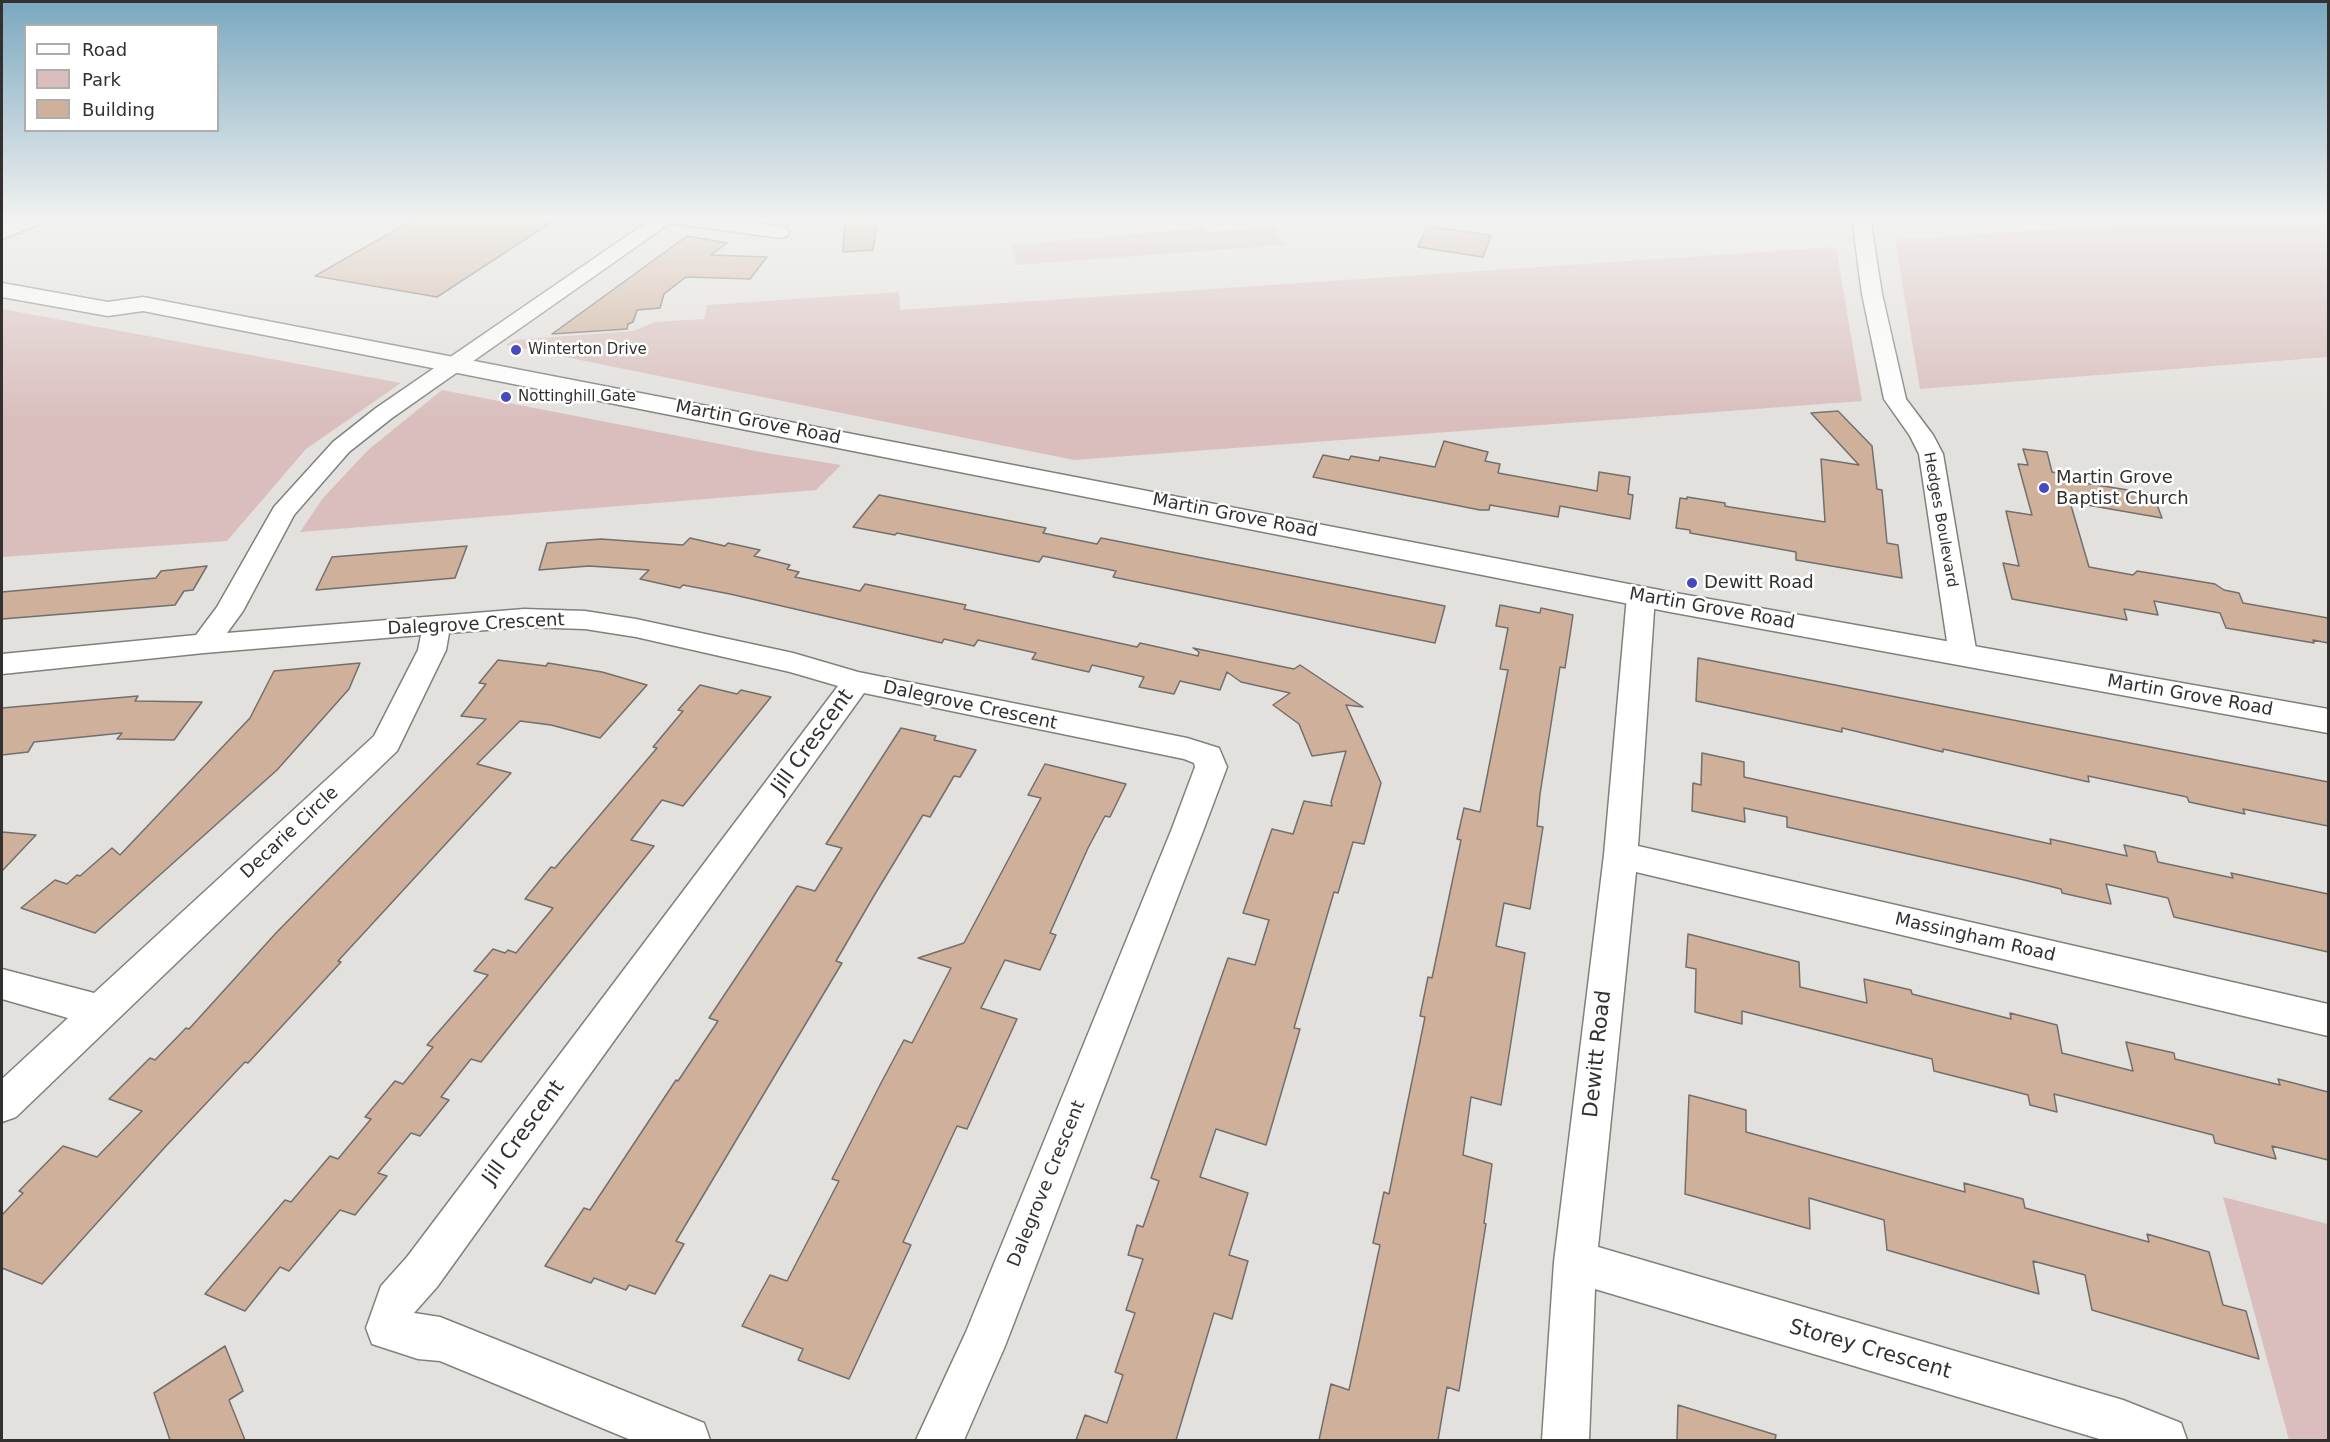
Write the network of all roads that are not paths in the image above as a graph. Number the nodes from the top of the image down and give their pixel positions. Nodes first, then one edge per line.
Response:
1 (82, 285) edge
2 (569, 285) edge
3 (1871, 285) edge
4 (2, 290) edge
5 (143, 304) junction
6 (456, 364) junction
7 (1641, 596) junction
8 (437, 626) junction
9 (204, 644) junction
10 (1963, 655) junction
11 (2, 664) edge
12 (857, 682) junction
13 (2328, 721) edge
14 (1621, 855) junction
15 (2, 984) edge
16 (100, 1011) junction
17 (2328, 1020) edge
18 (2, 1104) edge
19 (1575, 1262) junction
20 (687, 1440) edge
21 (940, 1440) edge
22 (1565, 1440) edge
23 (2164, 1440) edge

1 - 5 main road, Martin Grove Road
2 - 6 street
3 - 10 street, Hedges Boulevard
4 - 5 main road, Martin Grove Road
5 - 6 main road, Martin Grove Road
6 - 7 main road, Martin Grove Road
6 - 9 street
7 - 10 main road, Martin Grove Road
7 - 14 street, Dewitt Road
8 - 9 street, Dalegrove Crescent
8 - 12 street, Dalegrove Crescent
8 - 16 street, Decarie Circle
9 - 11 street, Dalegrove Crescent
10 - 13 main road, Martin Grove Road
12 - 20 street, Jill Crescent
12 - 21 street, Dalegrove Crescent
14 - 17 street, Massingham Road
14 - 19 street, Dewitt Road
15 - 16 street
16 - 18 street, Decarie Circle
19 - 22 street, Dewitt Road
19 - 23 street, Storey Crescent

